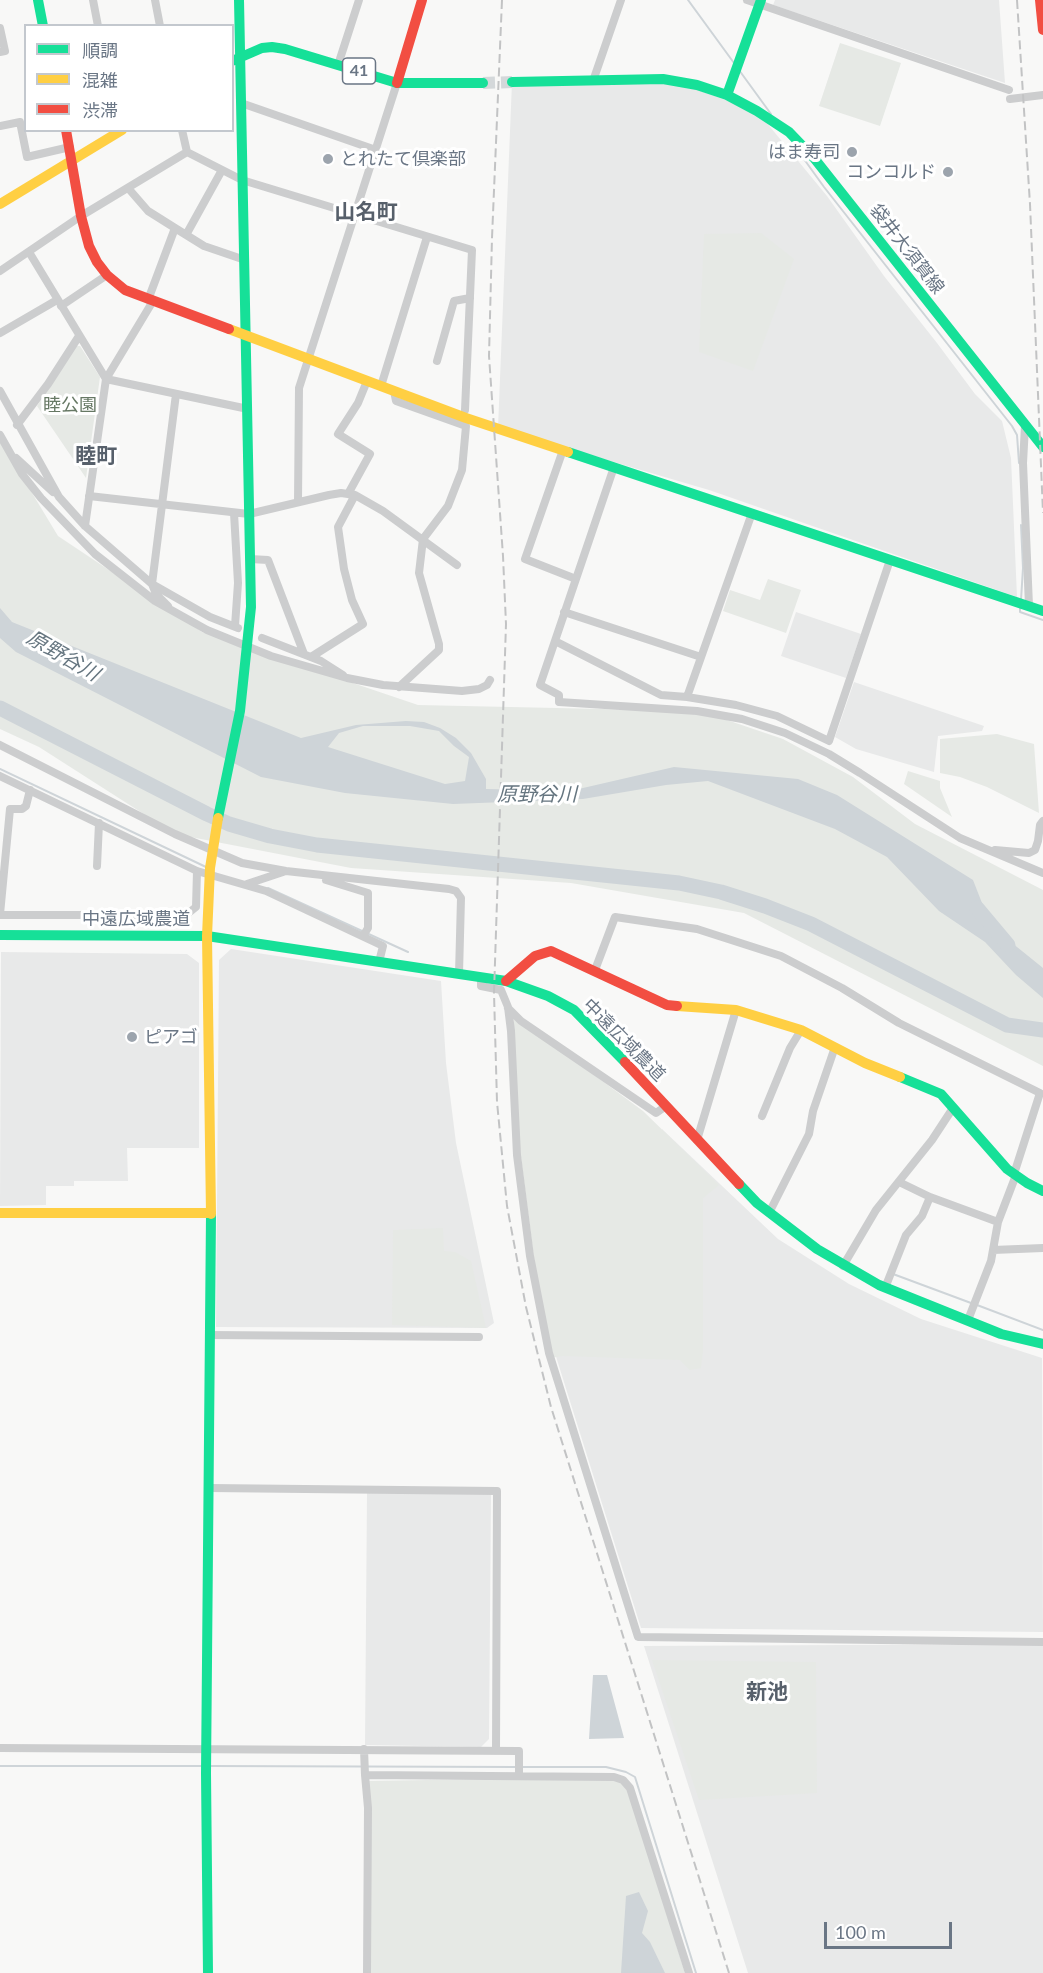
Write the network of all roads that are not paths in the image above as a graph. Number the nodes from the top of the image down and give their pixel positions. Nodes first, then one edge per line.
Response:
1 (38, 0) edge
2 (93, 0) edge
3 (155, 0) edge
4 (239, 0) edge
5 (359, 0) edge
6 (422, 0) edge
7 (621, 0) edge
8 (747, 0) edge
9 (1040, 0) edge
10 (761, 2) edge
11 (43, 24) edge
12 (98, 24) edge
13 (160, 24) edge
14 (0, 28) edge
15 (1043, 30) edge
16 (0, 52) edge
17 (236, 59) edge
18 (338, 65) junction
19 (593, 81) junction
20 (512, 82) tunnel mouth
21 (397, 83) junction
22 (483, 83) tunnel mouth
23 (727, 95) junction
24 (1043, 95) edge
25 (241, 103) junction
26 (0, 126) edge
27 (66, 132) edge
28 (119, 132) edge
29 (182, 132) edge
30 (70, 147) junction
31 (376, 150) junction
32 (187, 152) junction
33 (72, 160) junction
34 (222, 170) junction
35 (242, 180) junction
36 (128, 188) junction
37 (0, 204) edge
38 (81, 216) junction
39 (356, 216) junction
40 (175, 228) junction
41 (186, 235) junction
42 (427, 237) junction
43 (29, 252) junction
44 (245, 260) junction
45 (0, 271) edge
46 (107, 274) junction
47 (470, 298) junction
48 (151, 301) junction
49 (59, 303) junction
50 (0, 333) edge
51 (79, 336) junction
52 (246, 336) junction
53 (310, 359) junction
54 (437, 361) dead end
55 (105, 379) junction
56 (367, 381) junction
57 (381, 386) junction
58 (394, 391) junction
59 (0, 392) edge
60 (176, 394) junction
61 (0, 402) edge
62 (248, 409) junction
63 (465, 410) dead end
64 (17, 425) junction
65 (1025, 426) junction
66 (0, 435) edge
67 (1043, 447) edge
68 (7, 449) junction
69 (563, 450) junction
70 (614, 467) junction
71 (351, 495) junction
72 (89, 496) junction
73 (59, 497) junction
74 (298, 502) junction
75 (162, 504) junction
76 (234, 513) junction
77 (752, 513) junction
78 (249, 514) junction
79 (85, 526) junction
80 (423, 539) junction
81 (250, 559) junction
82 (891, 560) junction
83 (457, 565) dead end
84 (576, 579) junction
85 (152, 584) junction
86 (1029, 606) junction
87 (1043, 611) edge
88 (564, 612) junction
89 (176, 615) junction
90 (262, 638) dead end
91 (555, 641) junction
92 (248, 647) junction
93 (308, 655) junction
94 (701, 657) junction
95 (347, 678) junction
96 (490, 680) dead end
97 (399, 687) junction
98 (687, 697) junction
99 (0, 745) edge
100 (0, 776) edge
101 (30, 790) junction
102 (0, 807) edge
103 (10, 809) junction
104 (1043, 821) edge
105 (99, 824) junction
106 (981, 847) junction
107 (97, 866) dead end
108 (196, 871) junction
109 (286, 872) junction
110 (305, 873) junction
111 (1043, 873) edge
112 (243, 885) junction
113 (0, 915) edge
114 (0, 935) edge
115 (207, 936) junction
116 (363, 936) junction
117 (379, 962) junction
118 (596, 970) junction
119 (459, 974) junction
120 (481, 978) junction
121 (506, 981) junction
122 (508, 1008) junction
123 (736, 1010) junction
124 (801, 1030) junction
125 (835, 1047) junction
126 (666, 1106) junction
127 (953, 1108) junction
128 (762, 1116) dead end
129 (697, 1140) junction
130 (1015, 1175) junction
131 (899, 1182) junction
132 (1043, 1191) edge
133 (930, 1197) junction
134 (0, 1213) edge
135 (211, 1213) junction
136 (769, 1213) junction
137 (998, 1222) junction
138 (1043, 1248) edge
139 (993, 1250) junction
140 (843, 1266) junction
141 (885, 1288) junction
142 (968, 1320) junction
143 (209, 1335) junction
144 (479, 1337) dead end
145 (1043, 1344) edge
146 (209, 1488) junction
147 (1043, 1642) edge
148 (0, 1748) edge
149 (364, 1749) junction
150 (207, 1751) junction
151 (496, 1751) junction
152 (365, 1775) junction
153 (519, 1776) junction
154 (208, 1973) edge
155 (368, 1973) edge
156 (689, 1973) edge

1 - 11 street
2 - 12 street
3 - 13 street
4 - 17 street
5 - 18 street
6 - 21 street
7 - 19 street
8 - 10 street
9 - 15 street
10 - 23 street
10 - 24 street
14 - 16 street
17 - 18 street, 41
17 - 25 street
18 - 21 street, 41
19 - 20 street, 袋井大須賀線
19 - 23 street, 袋井大須賀線
21 - 22 street, 41
21 - 31 street
23 - 65 street, 袋井大須賀線
25 - 31 street
25 - 35 street
26 - 30 street
27 - 30 street
28 - 33 street
29 - 32 street
30 - 33 street
31 - 39 street
32 - 34 street
32 - 36 street
33 - 37 street
33 - 38 street
34 - 35 street
34 - 41 street
35 - 39 street
35 - 44 street
36 - 38 street
36 - 40 street
38 - 43 street
38 - 46 street
39 - 42 street
39 - 53 street
40 - 41 street
40 - 48 street
41 - 44 street
42 - 47 street
42 - 57 street
43 - 45 street
43 - 49 street
44 - 52 street
46 - 48 street
46 - 49 street
47 - 54 street
47 - 63 street
48 - 52 street
48 - 55 street
49 - 50 street
49 - 51 street
51 - 55 street
51 - 64 street
52 - 53 street
52 - 62 street
53 - 56 street
53 - 74 street
55 - 60 street
55 - 72 street
56 - 57 street
56 - 71 street
57 - 58 street
58 - 69 street
58 - 80 street
59 - 64 street
60 - 62 street
60 - 75 street
61 - 64 street
62 - 78 street
64 - 73 street
65 - 67 street, 袋井大須賀線
65 - 86 street
66 - 68 street
68 - 73 street
68 - 89 street
69 - 70 street
69 - 84 street
70 - 77 street
70 - 84 street
71 - 74 street
71 - 80 street
71 - 93 street
72 - 75 street
72 - 79 street
73 - 79 street
74 - 78 street
75 - 76 street
75 - 85 street
76 - 78 street
76 - 85 street
77 - 82 street
77 - 94 street
78 - 81 street
79 - 85 street
80 - 83 street
80 - 97 street
81 - 92 street
81 - 93 street
82 - 86 street
82 - 98 street
84 - 88 street
85 - 89 street
86 - 87 street
88 - 91 street
88 - 94 street
89 - 92 street
90 - 93 street
91 - 98 street
91 - 106 street
92 - 95 street
92 - 115 street
93 - 95 street
94 - 98 street
95 - 97 street
96 - 97 street
99 - 109 street
100 - 101 street
101 - 103 street
101 - 105 street
102 - 103 street
103 - 113 street
104 - 106 street
105 - 107 street
105 - 108 street
106 - 111 street
108 - 112 street
108 - 113 street
109 - 110 street
109 - 112 street
110 - 116 street
110 - 119 street
112 - 116 street
114 - 115 street, 中遠広域農道
115 - 117 street, 中遠広域農道
115 - 135 street
116 - 117 street
117 - 119 street, 中遠広域農道
118 - 121 street
118 - 123 street
118 - 130 street
119 - 120 street, 中遠広域農道
120 - 121 street, 中遠広域農道
120 - 122 street
121 - 126 street, 中遠広域農道
122 - 126 street
122 - 147 street
123 - 124 street
123 - 129 street
124 - 125 street
124 - 128 street
125 - 127 street
125 - 136 street
126 - 129 street, 中遠広域農道
127 - 130 street
127 - 131 street
129 - 136 street, 中遠広域農道
130 - 132 street
130 - 137 street
131 - 133 street
131 - 140 street
133 - 137 street
133 - 141 street
134 - 135 street
135 - 143 street
136 - 140 street, 中遠広域農道
137 - 139 street
138 - 139 street
139 - 142 street
140 - 141 street, 中遠広域農道
141 - 142 street, 中遠広域農道
142 - 145 street, 中遠広域農道
143 - 144 street
143 - 146 street
146 - 150 street
146 - 151 street
148 - 150 street
149 - 150 street
149 - 151 street
149 - 152 street
150 - 154 street
151 - 153 street
152 - 153 street
152 - 155 street
153 - 156 street

